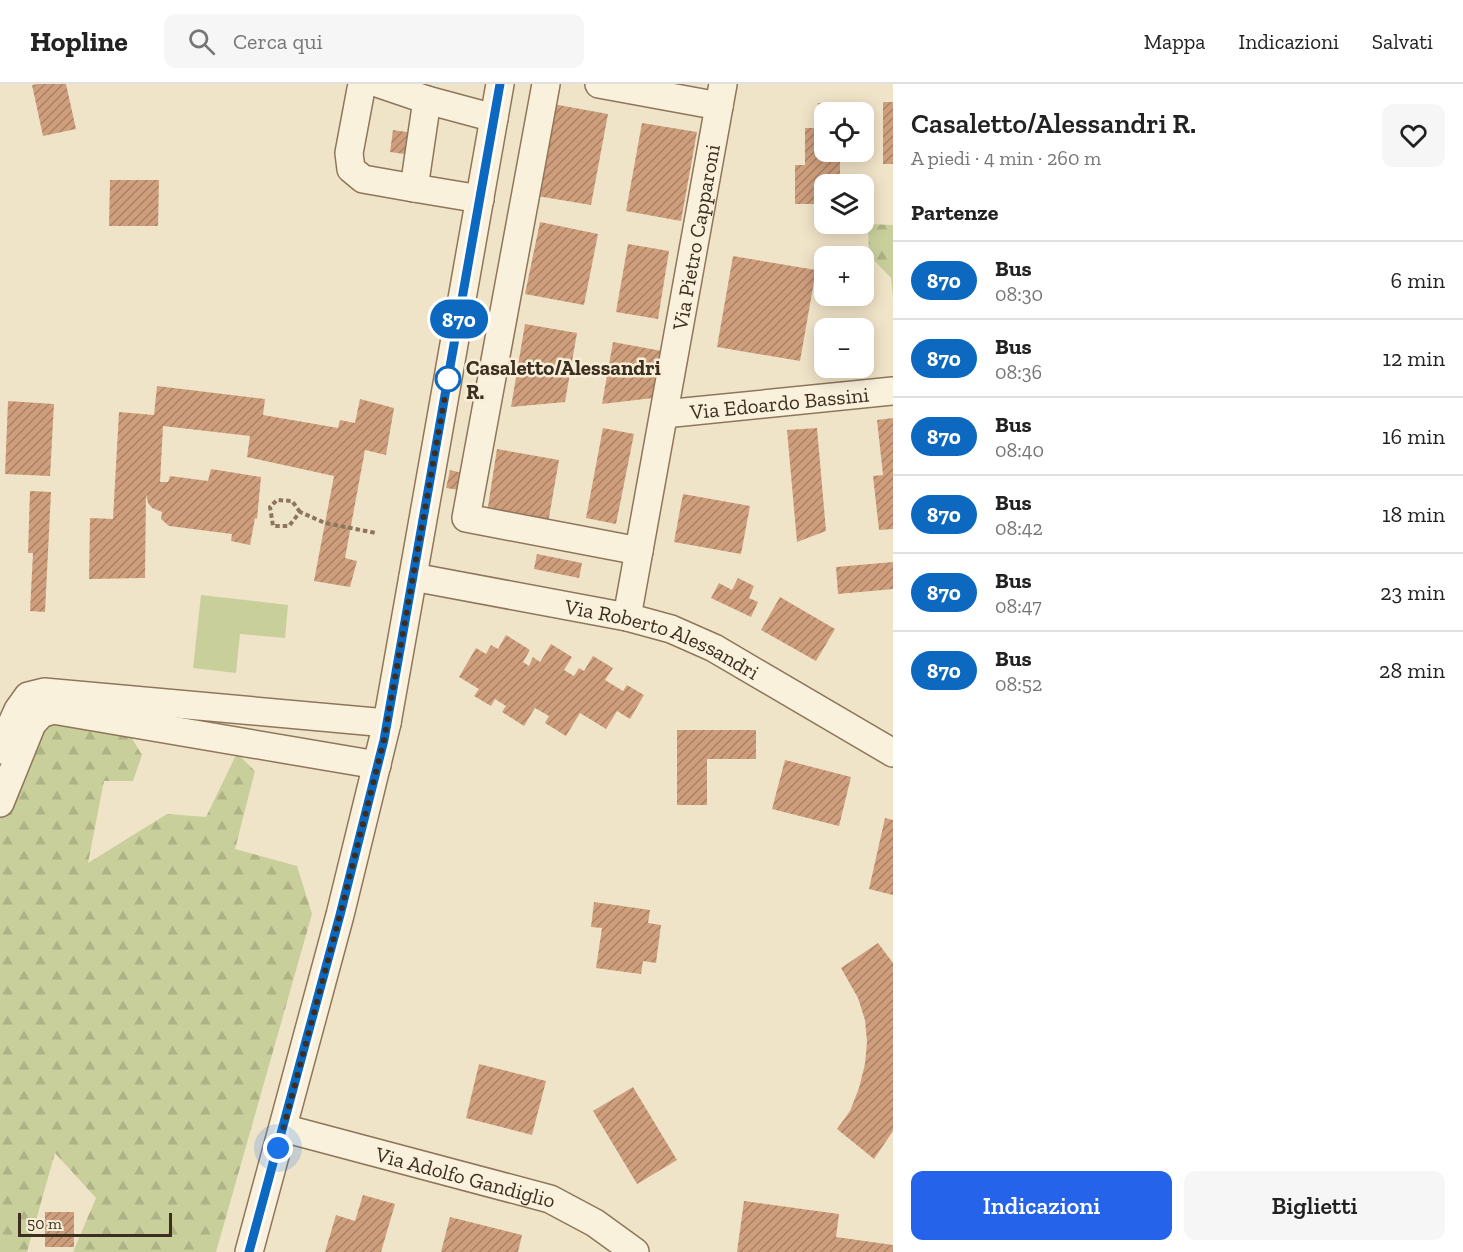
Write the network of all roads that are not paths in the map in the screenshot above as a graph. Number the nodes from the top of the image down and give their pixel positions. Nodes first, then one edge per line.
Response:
1 (366, 84) edge
2 (380, 84) edge
3 (500, 84) edge
4 (546, 84) edge
5 (599, 84) edge
6 (721, 95) edge
7 (427, 100) junction
8 (494, 118) junction
9 (414, 188) junction
10 (480, 199) junction
11 (893, 391) edge
12 (664, 414) junction
13 (538, 546) dead end
14 (637, 559) junction
15 (413, 577) junction
16 (627, 617) junction
17 (387, 723) junction
18 (0, 750) edge
19 (893, 753) edge
20 (378, 765) junction
21 (0, 803) edge
22 (283, 1128) junction
23 (249, 1252) edge
24 (635, 1252) edge

1 - 9 street
2 - 7 street
3 - 8 street
4 - 14 street
5 - 6 street
6 - 12 street, Via Pietro Capparoni
7 - 8 street
7 - 9 street
8 - 10 street
9 - 10 street
10 - 15 street
11 - 12 street, Via Edoardo Bassini
12 - 14 street, Via Pietro Capparoni
13 - 14 street
14 - 16 street, Via Pietro Capparoni
15 - 16 street, Via Roberto Alessandri
15 - 17 street
16 - 19 street, Via Roberto Alessandri
17 - 18 street
17 - 20 street
20 - 21 street
20 - 22 street
22 - 23 street
22 - 24 street, Via Adolfo Gandiglio

